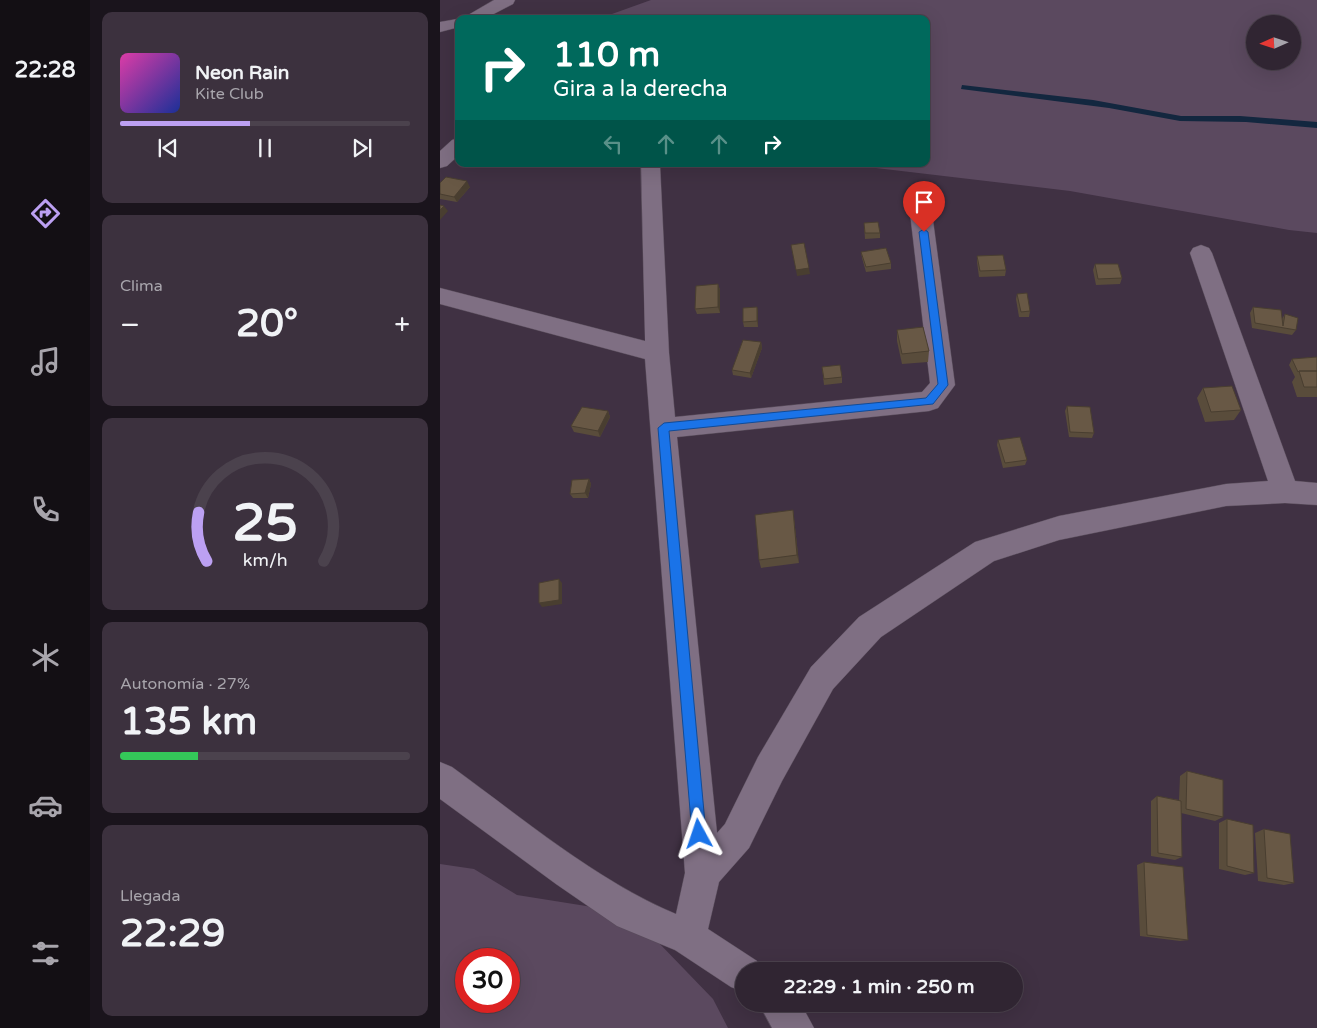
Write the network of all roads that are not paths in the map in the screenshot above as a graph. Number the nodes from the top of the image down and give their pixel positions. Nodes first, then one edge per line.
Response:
1 (507, 0) edge
2 (479, 15) edge
3 (455, 23) edge
4 (440, 27) edge
5 (455, 148) edge
6 (440, 162) edge
7 (650, 167) edge
8 (921, 214) dead end
9 (1201, 253) dead end
10 (440, 296) edge
11 (657, 353) junction
12 (664, 428) junction
13 (1285, 492) junction
14 (1317, 494) edge
15 (440, 779) edge
16 (703, 873) junction
17 (688, 937) junction
18 (735, 968) edge
19 (784, 1012) edge
20 (795, 1028) edge

1 - 2 street
3 - 4 street
5 - 6 street
7 - 11 street
8 - 12 street
9 - 13 street
10 - 11 street
11 - 12 street
12 - 16 street
13 - 14 street
13 - 16 street
15 - 17 street
16 - 17 street
17 - 18 street
19 - 20 street

